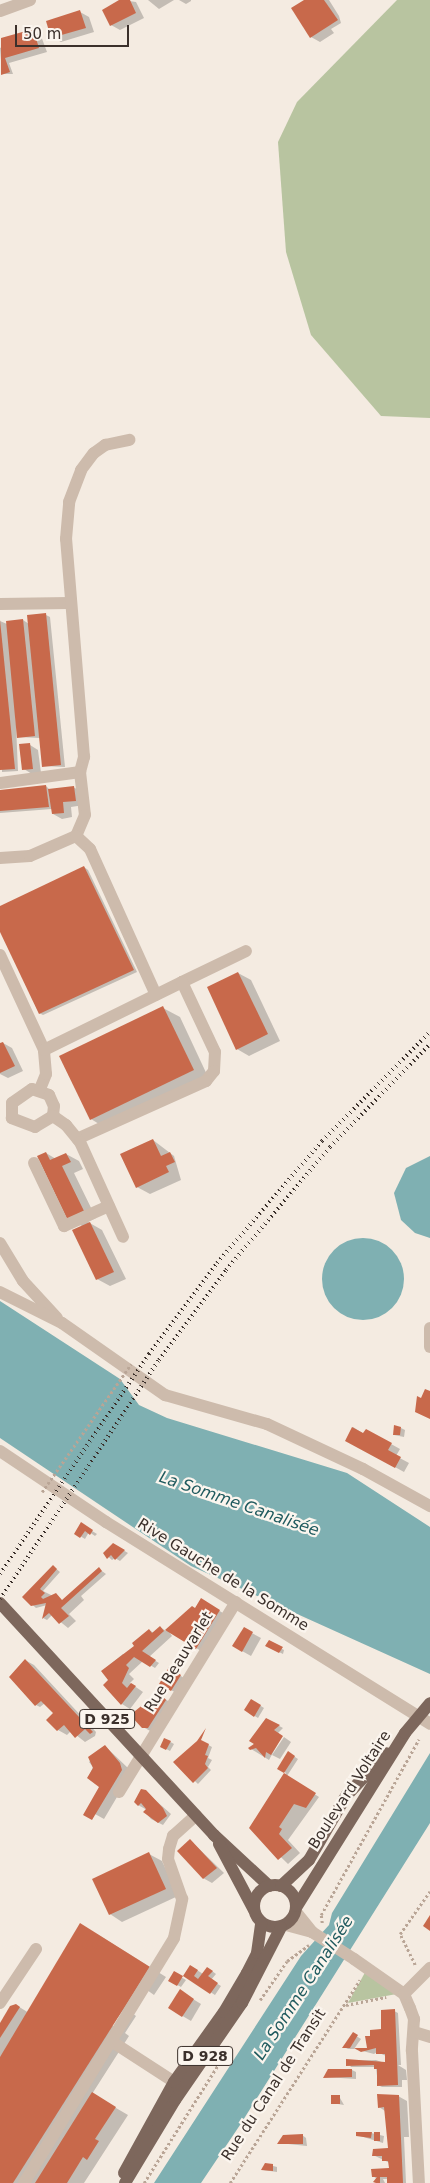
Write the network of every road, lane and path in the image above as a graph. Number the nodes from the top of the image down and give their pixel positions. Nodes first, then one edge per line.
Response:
1 (30, 0) edge
2 (0, 11) edge
3 (129, 440) dead end
4 (69, 602) junction
5 (0, 604) edge
6 (80, 772) junction
7 (0, 783) edge
8 (76, 836) junction
9 (0, 858) edge
10 (246, 951) dead end
11 (0, 956) edge
12 (182, 982) junction
13 (156, 995) junction
14 (44, 1050) junction
15 (40, 1089) junction
16 (53, 1116) junction
17 (6, 1121) edge
18 (77, 1139) junction
19 (34, 1163) dead end
20 (108, 1206) junction
21 (123, 1237) dead end
22 (0, 1243) edge
23 (0, 1292) edge
24 (62, 1324) junction
25 (430, 1328) edge
26 (430, 1347) edge
27 (131, 1364) dead end
28 (0, 1451) edge
29 (42, 1492) dead end
30 (430, 1506) edge
31 (236, 1602) junction
32 (0, 1603) edge
33 (430, 1702) edge
34 (429, 1723) edge
35 (405, 1733) junction
36 (140, 1756) junction
37 (119, 1792) dead end
38 (196, 1815) junction
39 (214, 1835) junction
40 (275, 1886) junction
41 (430, 1891) edge
42 (296, 1909) junction
43 (254, 1910) junction
44 (262, 1923) junction
45 (283, 1926) junction
46 (314, 1934) junction
47 (36, 1949) dead end
48 (367, 1968) junction
49 (425, 1971) edge
50 (404, 1994) junction
51 (0, 2003) edge
52 (346, 2005) junction
53 (255, 2008) dead end
54 (414, 2032) junction
55 (430, 2037) edge
56 (111, 2041) junction
57 (224, 2056) dead end
58 (178, 2085) junction
59 (24, 2183) edge
60 (120, 2183) edge
61 (125, 2183) edge
62 (144, 2183) edge
63 (230, 2183) edge
64 (419, 2183) edge

1 - 2 street
3 - 4 street
4 - 5 street
4 - 6 street
6 - 7 street
6 - 8 street
8 - 9 street
8 - 13 street
10 - 12 street
11 - 14 street
12 - 13 street
12 - 18 street
13 - 14 street
14 - 15 street
15 - 16 street
15 - 17 street
16 - 17 street
16 - 18 street
18 - 20 street
19 - 20 street
20 - 21 street
22 - 24 street
23 - 24 street
24 - 30 street
25 - 26 street
27 - 29 path, bridge
28 - 31 street, Rive Gauche de la Somme
31 - 34 street, Rive Gauche de la Somme
31 - 36 street, Rue Beauvarlet
32 - 36 main road, D 925
33 - 35 main road, bridge
34 - 46 path
35 - 40 main road, Boulevard Voltaire
35 - 42 main road, Boulevard Voltaire
36 - 37 street, Rue Beauvarlet
36 - 38 main road, D 925
38 - 39 main road, D 925
38 - 56 street
39 - 40 main road, D 925
39 - 43 main road, D 925
40 - 42 main road
40 - 43 main road
41 - 49 path
42 - 45 main road
42 - 46 street
43 - 44 main road
44 - 45 main road
44 - 58 main road, D 928
45 - 46 street
45 - 58 main road, D 928
46 - 48 street, bridge
46 - 53 path
47 - 51 street
48 - 50 street
48 - 52 path
49 - 50 street
50 - 52 path, Rue du Canal de Transit
50 - 54 street
52 - 63 path, Rue du Canal de Transit
54 - 55 street
54 - 64 street
56 - 58 street
56 - 59 street
57 - 62 path
58 - 60 main road, D 928
58 - 61 main road, D 928

